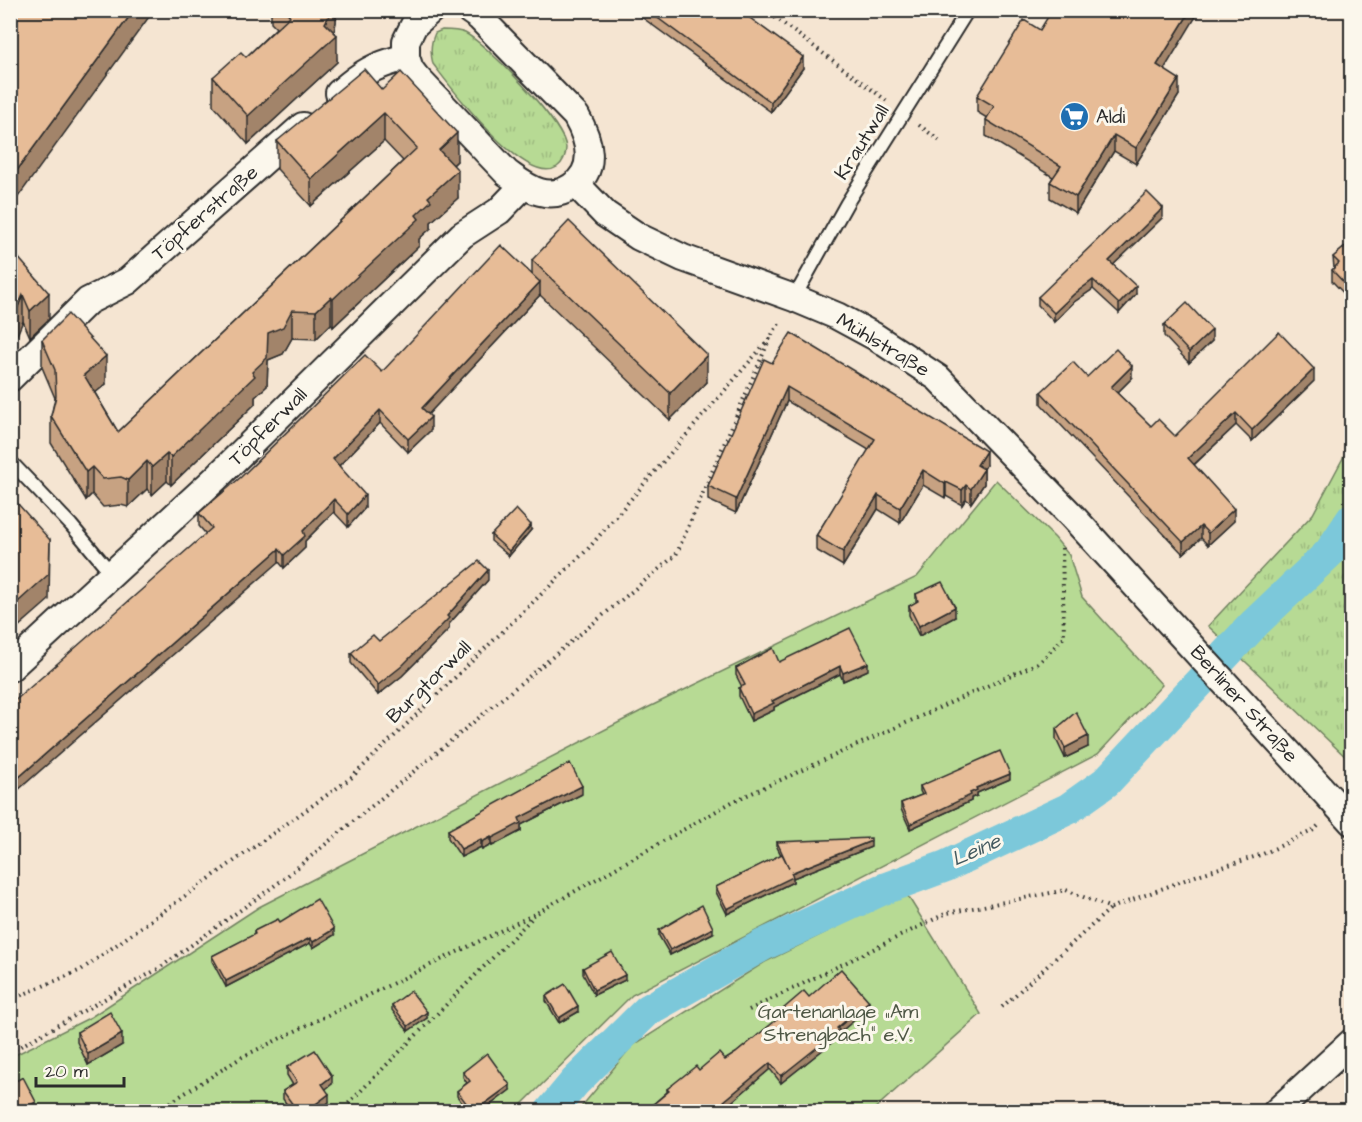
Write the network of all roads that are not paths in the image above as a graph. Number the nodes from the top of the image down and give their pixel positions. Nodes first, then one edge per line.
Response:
1 (968, 10) edge
2 (478, 13) edge
3 (415, 15) edge
4 (406, 57) junction
5 (576, 184) junction
6 (524, 185) junction
7 (794, 298) junction
8 (10, 378) edge
9 (10, 461) edge
10 (112, 574) junction
11 (1136, 585) joint
12 (10, 668) edge
13 (1345, 815) edge
14 (1352, 1042) edge
15 (1276, 1112) edge

1 - 7 lane, Krautwall
2 - 5 street
3 - 4 street
4 - 6 street
4 - 8 street, Töpferstraße
5 - 6 street
5 - 7 street, Mühlstraße
6 - 10 street, Töpferwall
7 - 11 street, Mühlstraße
9 - 10 lane
10 - 12 street, Töpferwall
11 - 13 street, Berliner Straße
14 - 15 street

